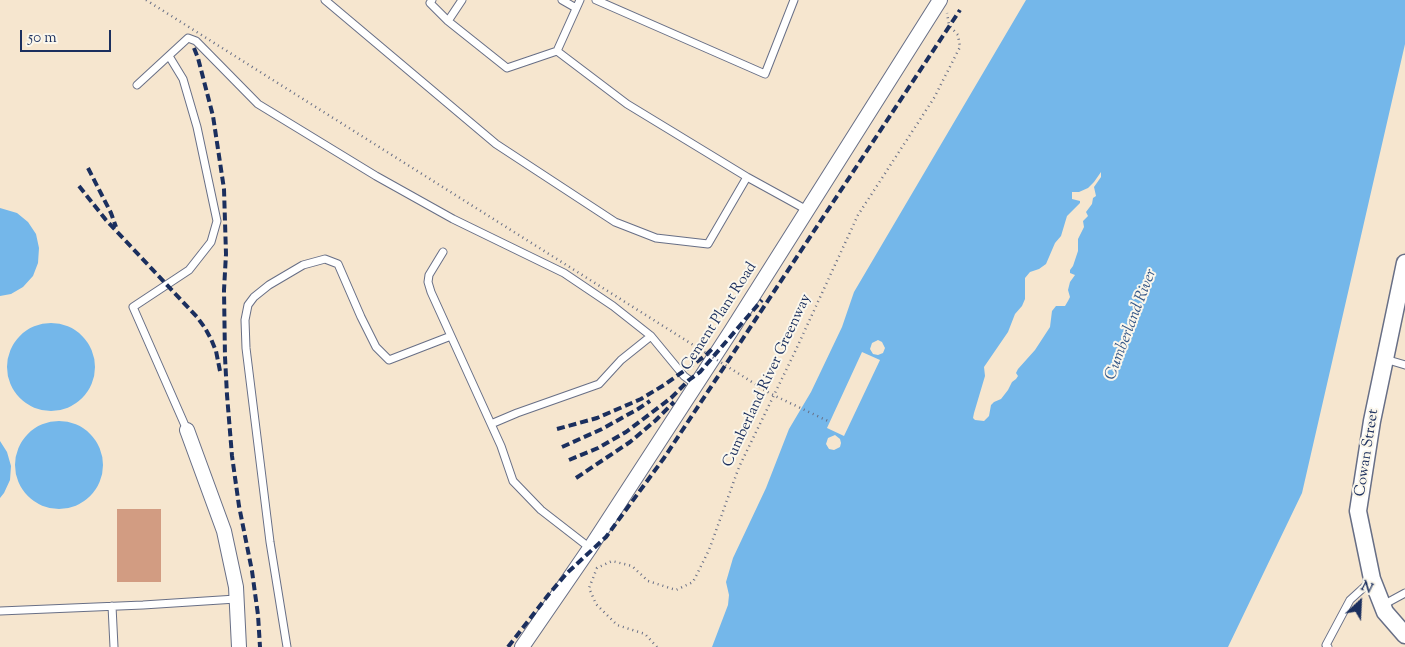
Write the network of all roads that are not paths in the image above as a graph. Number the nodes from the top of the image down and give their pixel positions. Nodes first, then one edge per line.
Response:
1 (325, 0) edge
2 (432, 0) edge
3 (462, 0) edge
4 (562, 0) edge
5 (580, 0) edge
6 (794, 0) edge
7 (601, 1) edge
8 (945, 2) edge
9 (576, 8) junction
10 (448, 21) junction
11 (557, 51) junction
12 (169, 56) junction
13 (137, 85) dead end
14 (748, 177) junction
15 (807, 210) junction
16 (443, 252) dead end
17 (1405, 263) edge
18 (451, 336) junction
19 (652, 336) junction
20 (1384, 359) junction
21 (1405, 365) edge
22 (696, 385) junction
23 (491, 424) junction
24 (187, 430) joint
25 (590, 548) junction
26 (1372, 579) junction
27 (1405, 594) edge
28 (236, 599) junction
29 (1382, 605) junction
30 (112, 606) junction
31 (0, 611) edge
32 (1405, 635) edge
33 (114, 647) edge
34 (239, 647) edge
35 (287, 647) edge
36 (522, 647) edge
37 (1328, 647) edge

1 - 14 lane
2 - 10 lane
3 - 10 lane
4 - 9 lane
5 - 9 lane
6 - 7 lane
8 - 15 street, Cement Plant Road
9 - 11 lane
10 - 11 lane
11 - 14 lane
12 - 13 lane
12 - 19 lane
12 - 24 lane
14 - 15 lane
15 - 22 street, Cement Plant Road
16 - 18 lane
17 - 20 street, Cowan Street
18 - 23 lane
18 - 35 lane
19 - 22 lane
19 - 23 lane
20 - 21 lane
20 - 26 street, Cowan Street
22 - 25 street, Cement Plant Road
23 - 25 lane
24 - 28 street
25 - 36 street, Cement Plant Road
26 - 29 street, Cowan Street
26 - 37 lane
27 - 29 lane
28 - 30 lane
28 - 34 street
29 - 32 street, Cowan Street
30 - 31 lane
30 - 33 lane

